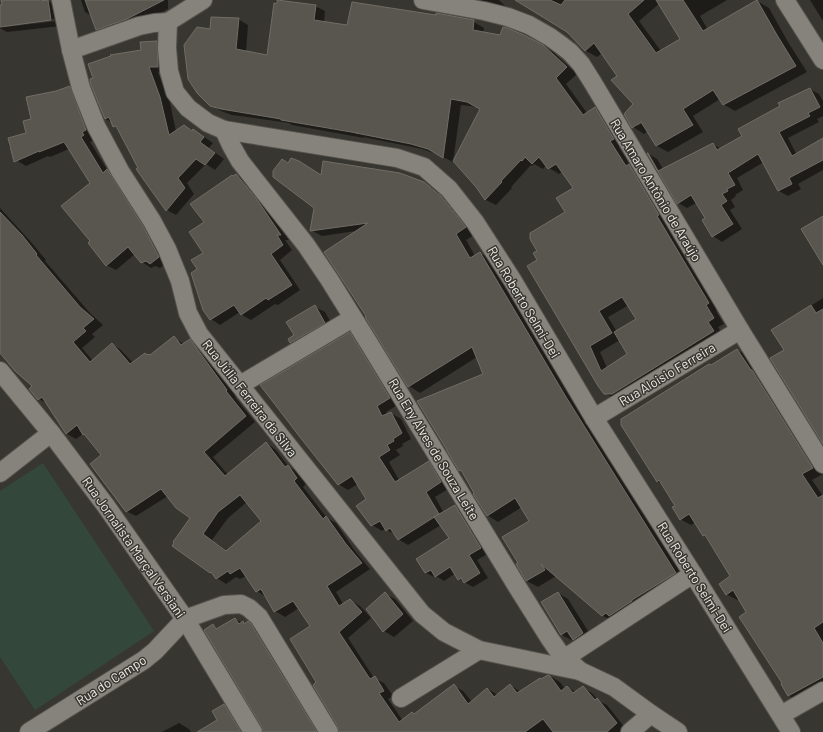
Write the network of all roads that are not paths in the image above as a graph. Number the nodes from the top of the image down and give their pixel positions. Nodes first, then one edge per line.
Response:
1 (61, 0) edge
2 (203, 0) edge
3 (423, 0) edge
4 (785, 0) edge
5 (168, 22) junction
6 (71, 50) junction
7 (823, 60) edge
8 (224, 130) junction
9 (353, 318) junction
10 (740, 330) junction
11 (0, 371) edge
12 (240, 385) junction
13 (594, 418) junction
14 (51, 433) junction
15 (823, 464) edge
16 (0, 473) edge
17 (693, 574) junction
18 (185, 619) junction
19 (479, 650) junction
20 (565, 658) junction
21 (580, 671) junction
22 (823, 691) edge
23 (401, 698) dead end
24 (651, 714) junction
25 (781, 715) junction
26 (29, 732) edge
27 (253, 732) edge
28 (329, 732) edge
29 (630, 732) edge
30 (678, 732) edge
31 (791, 732) edge

1 - 6 street, Rua Júlia Ferreira da Silva
2 - 5 street
3 - 10 street, Rua Amaro Antônio de Araújo
4 - 7 street
5 - 6 street
5 - 8 street, Rua Roberto Selmi-Dei
6 - 12 street, Rua Júlia Ferreira da Silva
8 - 9 street, Rua Eny Alves de Souza Leite
8 - 13 street, Rua Roberto Selmi-Dei
9 - 12 street
9 - 20 street, Rua Eny Alves de Souza Leite
10 - 13 street, Rua Aloisio Ferreira
10 - 15 street, Rua Amaro Antônio de Araújo
11 - 14 street, Rua Jornalista Marçal Versiani
12 - 19 street, Rua Júlia Ferreira da Silva
13 - 17 street, Rua Roberto Selmi-Dei
14 - 16 street
14 - 18 street, Rua Jornalista Marçal Versiani
17 - 20 street
17 - 25 street, Rua Roberto Selmi-Dei
18 - 26 street, Rua do Campo
18 - 27 street, Rua Jornalista Marçal Versiani
18 - 28 street
19 - 21 street, Rua Júlia Ferreira da Silva
19 - 23 street
20 - 21 street, Rua Eny Alves de Souza Leite
21 - 24 street, Rua Eny Alves de Souza Leite
22 - 25 street
24 - 29 street
24 - 30 street, Rua Eny Alves de Souza Leite
25 - 31 street, Rua Roberto Selmi-Dei

